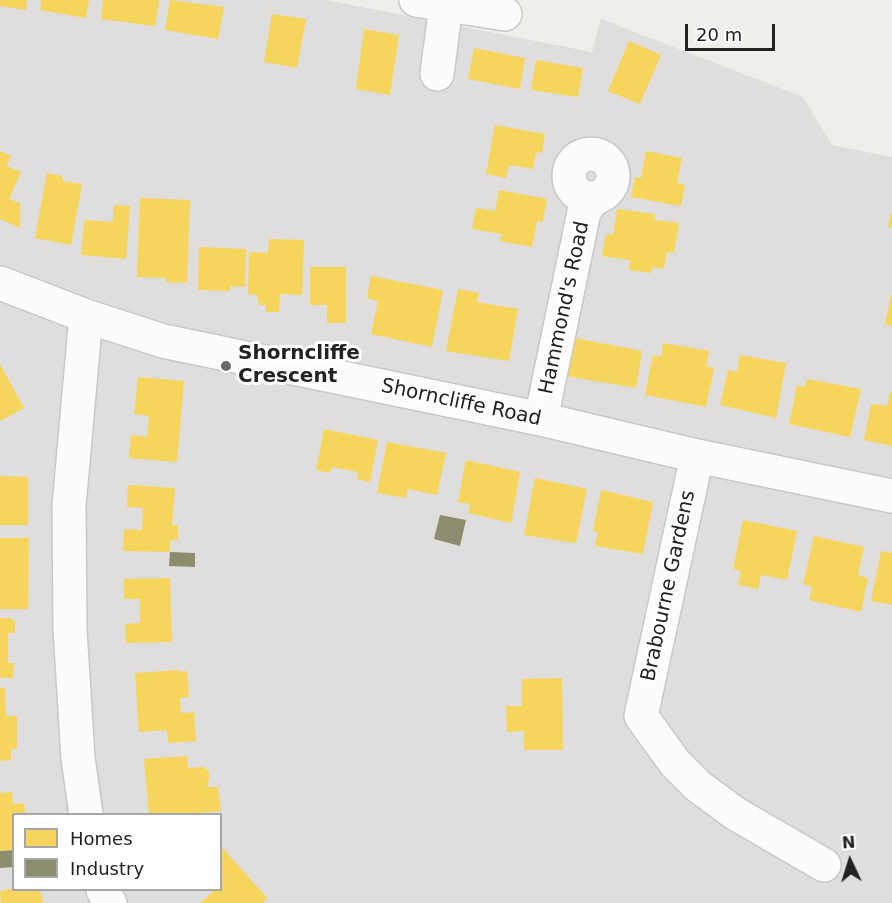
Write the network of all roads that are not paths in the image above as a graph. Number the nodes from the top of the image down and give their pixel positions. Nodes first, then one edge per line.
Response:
1 (431, 2) edge
2 (505, 15) dead end
3 (436, 74) dead end
4 (593, 198) dead end
5 (0, 283) edge
6 (86, 316) junction
7 (541, 419) junction
8 (697, 456) junction
9 (892, 496) edge
10 (86, 813) edge
11 (824, 865) dead end

1 - 2 street
1 - 3 street
4 - 7 street, Hammond's Road
5 - 6 street, Shorncliffe Road
6 - 7 street, Shorncliffe Road
6 - 10 street
7 - 8 street, Shorncliffe Road
8 - 9 street, Shorncliffe Road
8 - 11 street, Brabourne Gardens

